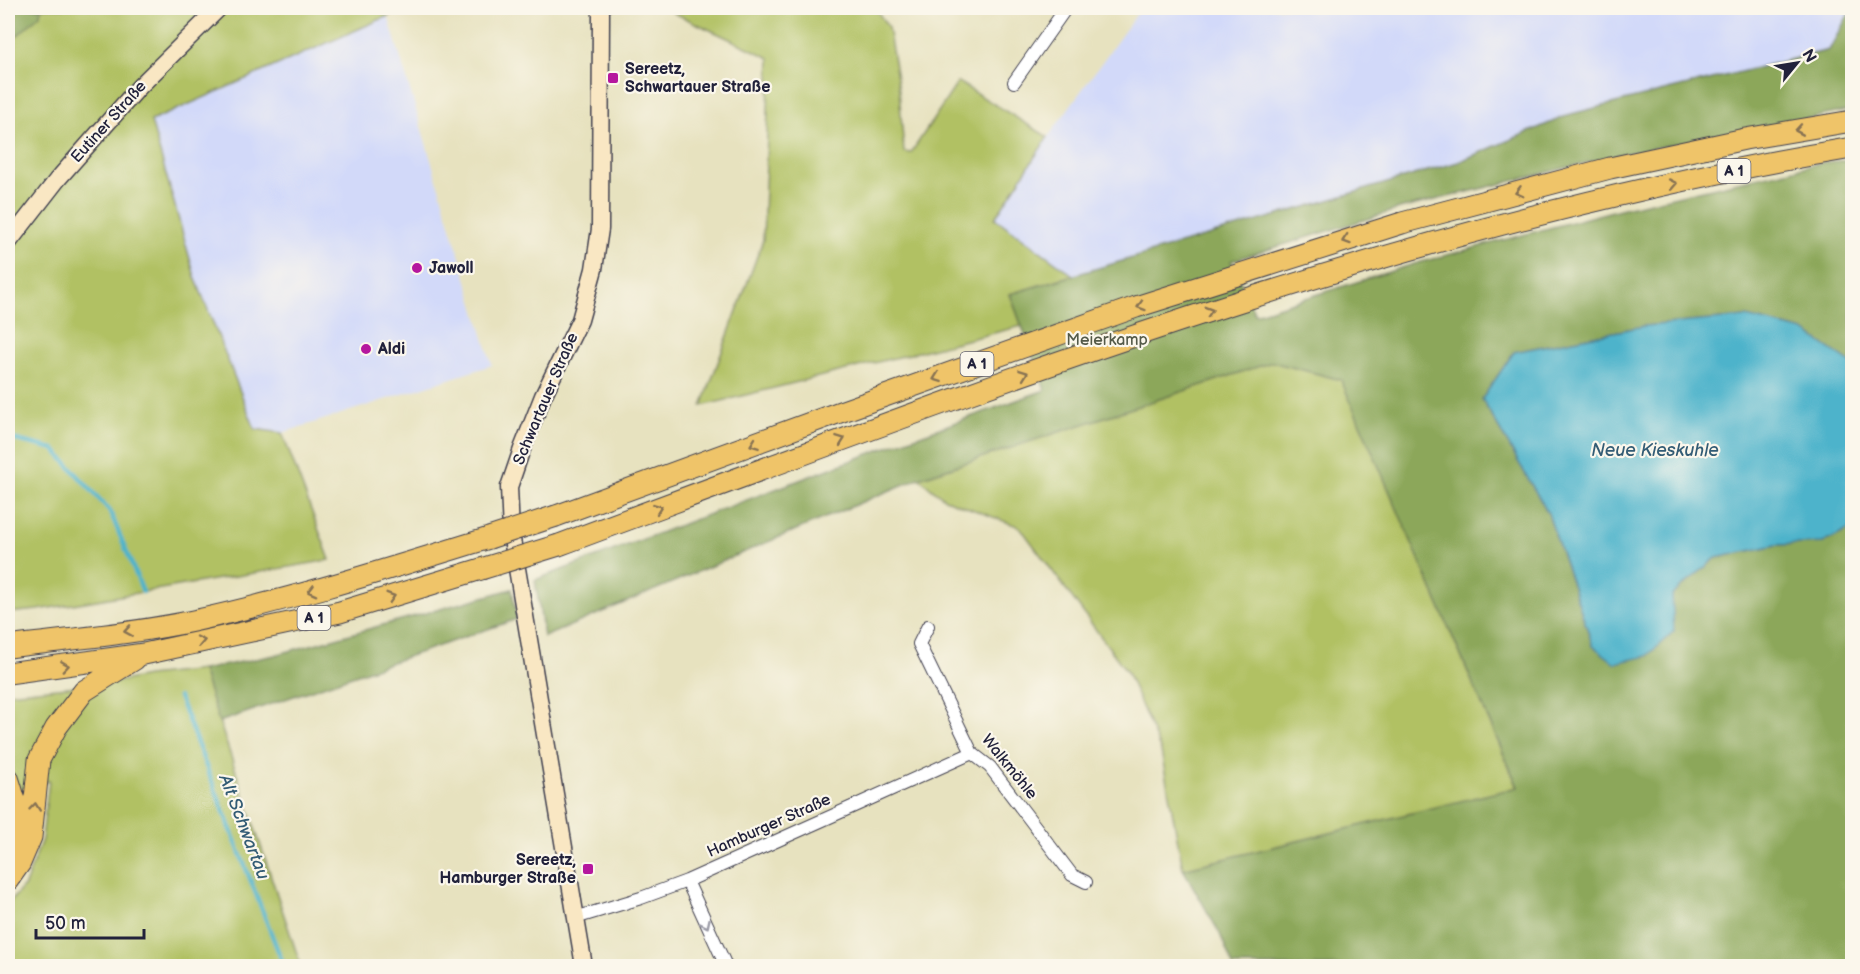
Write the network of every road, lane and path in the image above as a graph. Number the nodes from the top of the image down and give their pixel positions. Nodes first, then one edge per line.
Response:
1 (219, 8) edge
2 (602, 8) edge
3 (1066, 8) edge
4 (1014, 82) dead end
5 (1852, 121) edge
6 (1852, 148) edge
7 (8, 243) edge
8 (928, 626) dead end
9 (8, 647) edge
10 (144, 654) junction
11 (8, 673) edge
12 (972, 753) junction
13 (8, 778) edge
14 (8, 862) edge
15 (8, 880) edge
16 (687, 881) junction
17 (1086, 882) dead end
18 (575, 918) junction
19 (584, 966) edge
20 (726, 966) edge

1 - 7 street, Eutiner Straße
2 - 18 street, Schwartauer Straße
3 - 4 street
5 -> 9 highway, A 1, bridge
10 -> 6 highway, A 1, bridge
8 - 12 street, Walkmöhle
11 -> 10 highway, A 1
15 -> 10 highway
12 - 16 street, Hamburger Straße
12 - 17 street, Walkmöhle
13 - 14 highway
16 - 18 street, Hamburger Straße
16 -> 20 street
18 - 19 street, Schwartauer Straße

